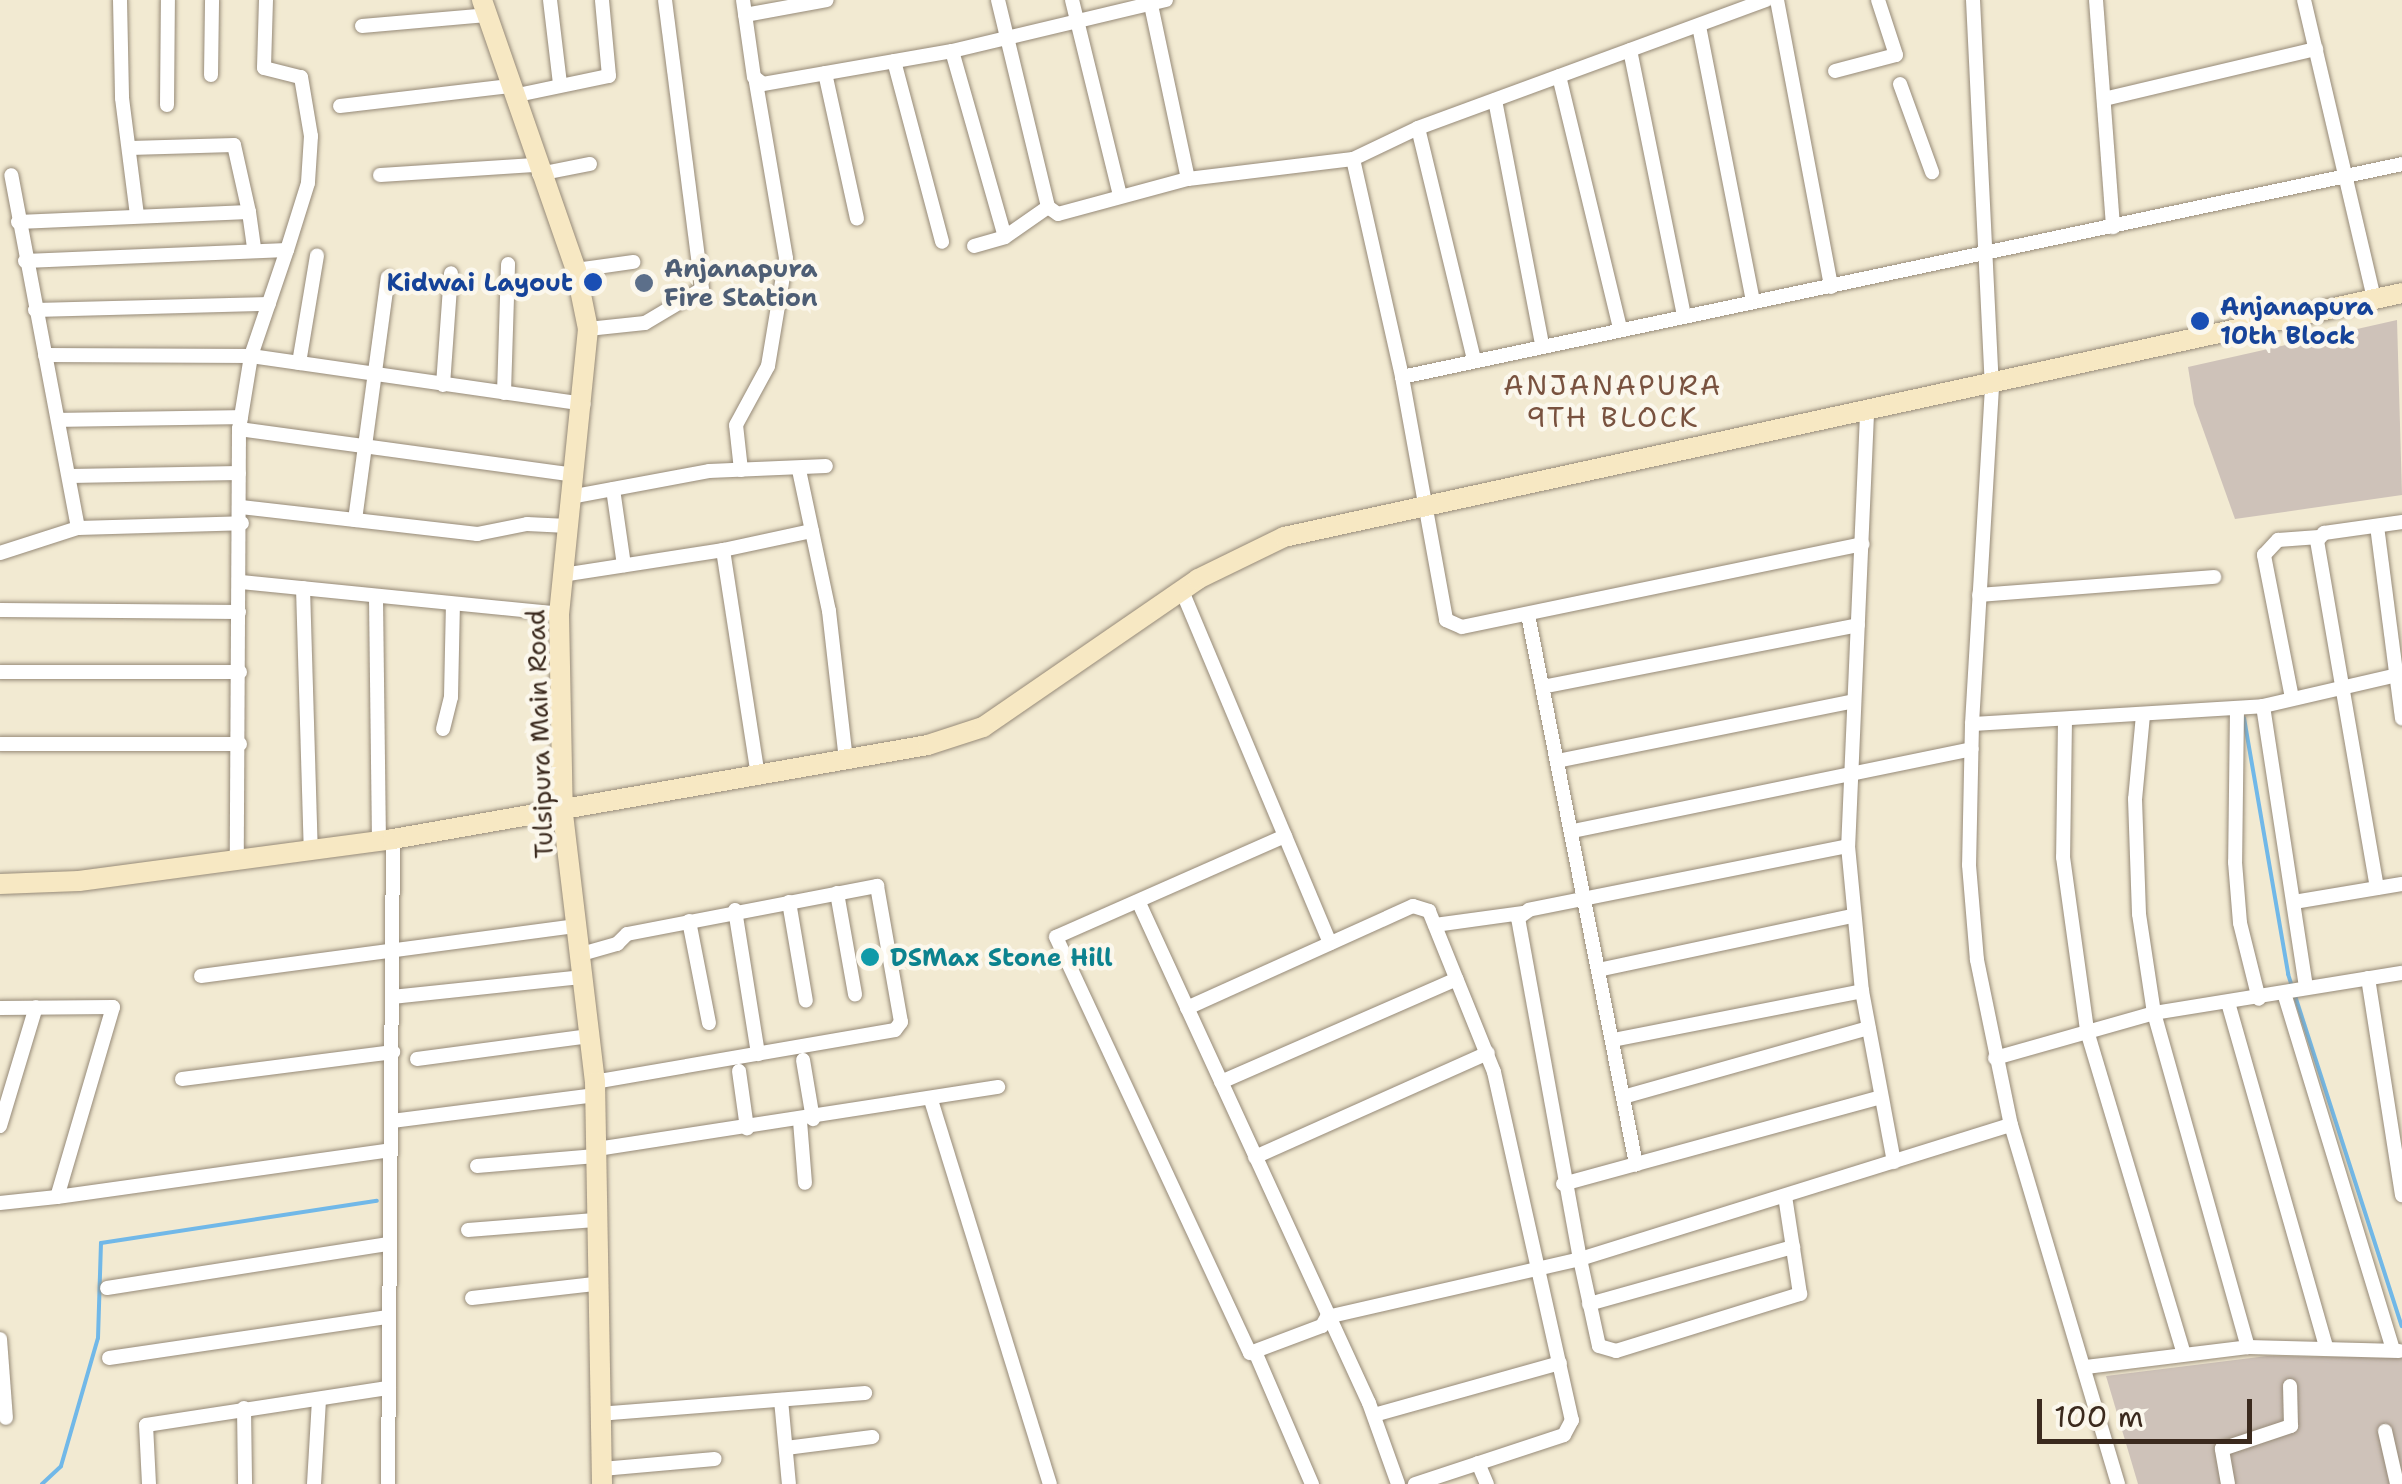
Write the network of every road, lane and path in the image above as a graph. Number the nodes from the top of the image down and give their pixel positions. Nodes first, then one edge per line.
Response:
1 (120, 0) edge
2 (168, 0) edge
3 (212, 0) edge
4 (266, 0) edge
5 (550, 0) edge
6 (602, 0) edge
7 (666, 0) edge
8 (827, 0) edge
9 (998, 0) edge
10 (1072, 0) edge
11 (1766, 0) edge
12 (1776, 0) edge
13 (1878, 0) edge
14 (1973, 0) edge
15 (2096, 0) edge
16 (2304, 0) edge
17 (1156, 1) edge
18 (744, 7) edge
19 (485, 8) edge
20 (1077, 22) junction
21 (362, 26) dead end
22 (1699, 26) junction
23 (1007, 38) junction
24 (2316, 49) junction
25 (952, 50) junction
26 (1630, 50) junction
27 (894, 61) junction
28 (1835, 71) dead end
29 (825, 73) junction
30 (211, 75) dead end
31 (1560, 76) junction
32 (756, 82) junction
33 (560, 84) junction
34 (1900, 84) dead end
35 (512, 91) junction
36 (2104, 99) junction
37 (1495, 100) junction
38 (167, 105) dead end
39 (340, 106) dead end
40 (1418, 128) junction
41 (130, 148) junction
42 (1352, 159) junction
43 (590, 164) dead end
44 (2402, 164) edge
45 (537, 170) junction
46 (1932, 172) dead end
47 (10, 175) dead end
48 (380, 175) dead end
49 (2347, 177) junction
50 (1188, 179) junction
51 (1120, 195) junction
52 (1048, 207) junction
53 (248, 212) junction
54 (137, 215) junction
55 (858, 219) dead end
56 (18, 222) junction
57 (2112, 227) junction
58 (1004, 237) junction
59 (942, 242) dead end
60 (974, 246) dead end
61 (254, 248) junction
62 (287, 250) junction
63 (318, 256) dead end
64 (1990, 257) junction
65 (25, 262) junction
66 (633, 262) dead end
67 (508, 264) dead end
68 (576, 270) junction
69 (451, 273) dead end
70 (388, 278) dead end
71 (1831, 287) junction
72 (2402, 292) edge
73 (2374, 299) junction
74 (1753, 301) junction
75 (268, 304) junction
76 (35, 310) junction
77 (1684, 315) junction
78 (1620, 328) junction
79 (588, 329) junction
80 (1542, 345) junction
81 (45, 355) junction
82 (251, 356) junction
83 (1474, 359) junction
84 (299, 363) junction
85 (374, 375) junction
86 (1402, 377) junction
87 (444, 385) junction
88 (1992, 387) junction
89 (504, 393) junction
90 (584, 404) junction
91 (1868, 414) junction
92 (59, 420) junction
93 (240, 423) junction
94 (363, 448) junction
95 (826, 466) dead end
96 (741, 470) junction
97 (799, 470) junction
98 (239, 472) junction
99 (574, 475) junction
100 (70, 476) junction
101 (612, 489) junction
102 (570, 497) junction
103 (1422, 504) junction
104 (242, 514) junction
105 (355, 520) junction
106 (2402, 522) edge
107 (568, 526) junction
108 (2377, 526) junction
109 (78, 528) junction
110 (812, 530) junction
111 (2319, 537) junction
112 (1862, 544) junction
113 (724, 550) junction
114 (0, 553) edge
115 (624, 565) junction
116 (562, 576) junction
117 (2214, 577) dead end
118 (241, 582) junction
119 (303, 588) junction
120 (1182, 590) junction
121 (1979, 596) junction
122 (376, 598) junction
123 (453, 605) junction
124 (0, 610) edge
125 (240, 612) junction
126 (559, 614) junction
127 (1528, 615) junction
128 (1858, 624) junction
129 (0, 672) edge
130 (240, 672) junction
131 (2398, 675) edge
132 (2343, 686) junction
133 (1542, 687) junction
134 (2292, 698) junction
135 (1854, 701) junction
136 (2263, 706) junction
137 (2237, 708) junction
138 (2142, 715) junction
139 (2402, 718) edge
140 (2066, 720) junction
141 (1972, 724) junction
142 (443, 729) dead end
143 (0, 744) edge
144 (240, 744) junction
145 (1972, 749) junction
146 (846, 760) junction
147 (1557, 761) junction
148 (1849, 772) junction
149 (758, 776) junction
150 (564, 814) junction
151 (1573, 831) junction
152 (1285, 836) junction
153 (386, 840) junction
154 (1848, 846) junction
155 (311, 850) junction
156 (237, 860) junction
157 (0, 884) edge
158 (2402, 884) edge
159 (2377, 888) junction
160 (837, 893) junction
161 (1586, 898) junction
162 (790, 902) junction
163 (2294, 902) junction
164 (1140, 903) junction
165 (735, 910) junction
166 (1523, 913) junction
167 (1851, 916) junction
168 (688, 921) junction
169 (1435, 925) junction
170 (575, 926) junction
171 (1330, 944) junction
172 (392, 952) junction
173 (578, 955) junction
174 (1598, 970) junction
175 (2402, 973) edge
176 (202, 976) dead end
177 (581, 976) junction
178 (2368, 978) junction
179 (1457, 979) junction
180 (2306, 987) junction
181 (1862, 991) junction
182 (2284, 992) junction
183 (855, 994) dead end
184 (392, 997) junction
185 (2258, 999) junction
186 (806, 1001) dead end
187 (2229, 1006) junction
188 (36, 1007) junction
189 (0, 1008) edge
190 (1187, 1008) junction
191 (2154, 1014) junction
192 (709, 1022) dead end
193 (1868, 1028) junction
194 (2087, 1031) junction
195 (589, 1036) junction
196 (1613, 1040) junction
197 (392, 1052) junction
198 (1488, 1053) junction
199 (758, 1054) junction
200 (1995, 1058) junction
201 (418, 1059) dead end
202 (803, 1060) dead end
203 (739, 1072) dead end
204 (182, 1079) dead end
205 (1221, 1082) junction
206 (998, 1087) dead end
207 (595, 1088) junction
208 (1623, 1097) junction
209 (1880, 1097) junction
210 (931, 1100) junction
211 (3, 1102) edge
212 (806, 1120) junction
213 (392, 1121) junction
214 (2011, 1124) junction
215 (0, 1126) edge
216 (747, 1128) junction
217 (391, 1150) junction
218 (596, 1153) junction
219 (1255, 1157) junction
220 (1894, 1162) junction
221 (1636, 1164) junction
222 (477, 1166) dead end
223 (805, 1183) dead end
224 (1563, 1184) junction
225 (2402, 1195) edge
226 (57, 1196) junction
227 (1785, 1196) junction
228 (0, 1202) edge
229 (595, 1220) junction
230 (468, 1230) dead end
231 (389, 1244) junction
232 (1793, 1247) junction
233 (1580, 1258) junction
234 (1539, 1267) junction
235 (594, 1284) junction
236 (107, 1288) dead end
237 (472, 1298) dead end
238 (1590, 1304) junction
239 (388, 1317) junction
240 (1327, 1317) junction
241 (0, 1339) edge
242 (2326, 1346) junction
243 (2248, 1347) junction
244 (2397, 1350) edge
245 (2183, 1352) junction
246 (1256, 1354) junction
247 (108, 1358) dead end
248 (1560, 1362) junction
249 (2086, 1367) junction
250 (2290, 1386) dead end
251 (389, 1388) junction
252 (865, 1393) dead end
253 (319, 1398) junction
254 (781, 1400) junction
255 (244, 1408) junction
256 (598, 1414) junction
257 (1374, 1415) junction
258 (6, 1418) dead end
259 (2385, 1430) dead end
260 (872, 1438) dead end
261 (786, 1448) junction
262 (715, 1459) dead end
263 (1478, 1463) junction
264 (602, 1477) edge
265 (148, 1484) edge
266 (245, 1484) edge
267 (314, 1484) edge
268 (388, 1484) edge
269 (789, 1484) edge
270 (1050, 1484) edge
271 (1312, 1484) edge
272 (1398, 1484) edge
273 (1415, 1484) edge
274 (1487, 1484) edge
275 (2118, 1484) edge
276 (2228, 1484) edge
277 (2398, 1484) edge

1 - 41 street
2 - 38 street
3 - 30 street
4 - 62 street
5 - 33 street
6 - 33 street
7 - 79 street
8 - 18 street
9 - 23 street
10 - 20 street
11 - 22 street
12 - 71 street
13 - 28 street
14 - 64 street
15 - 36 street
16 - 24 street
17 - 20 street
17 - 50 street
18 - 32 street
19 - 21 street
19 - 35 main road, Tulsipura Main Road
20 - 23 street
20 - 51 street
22 - 26 street
22 - 74 street
23 - 25 street
23 - 52 street
24 - 36 street
24 - 49 street
25 - 27 street
25 - 58 street
26 - 31 street
26 - 77 street
27 - 29 street
27 - 59 street
29 - 32 street
29 - 55 street
31 - 37 street
31 - 78 street
32 - 96 street
33 - 35 street
34 - 46 street
35 - 39 street
35 - 45 main road, Tulsipura Main Road
36 - 57 street
37 - 40 street
37 - 80 street
40 - 42 street
40 - 83 street
41 - 53 street
41 - 54 street
42 - 50 street
42 - 86 street
43 - 45 street
44 - 49 street
45 - 48 street
45 - 68 main road, Tulsipura Main Road
47 - 56 street
49 - 57 street
49 - 73 street
50 - 51 street
51 - 52 street
52 - 58 street
53 - 54 street
53 - 61 street
54 - 56 street
56 - 65 street
57 - 64 street
58 - 60 street
61 - 62 street
61 - 65 street
62 - 75 street
63 - 84 street
64 - 71 street
64 - 88 street
65 - 76 street
66 - 68 street
67 - 89 street
68 - 79 main road, Tulsipura Main Road
69 - 87 street
70 - 85 street
71 - 74 street
72 - 73 main road
73 - 88 main road
74 - 77 street
75 - 76 street
75 - 82 street
76 - 81 street
77 - 78 street
78 - 80 street
79 - 90 main road, Tulsipura Main Road
80 - 83 street
81 - 82 street
81 - 92 street
82 - 84 street
82 - 93 street
83 - 86 street
84 - 85 street
85 - 87 street
85 - 94 street
86 - 103 street
87 - 89 street
88 - 91 main road
88 - 121 street
89 - 90 street
90 - 99 main road, Tulsipura Main Road
91 - 103 main road
91 - 112 street
92 - 93 street
92 - 100 street
93 - 94 street
93 - 98 street
94 - 99 street
94 - 105 street
95 - 97 street
96 - 97 street
96 - 101 street
97 - 110 street
98 - 100 street
98 - 104 street
99 - 102 main road, Tulsipura Main Road
100 - 109 street
101 - 102 street
101 - 115 street
102 - 107 main road, Tulsipura Main Road
103 - 120 main road
103 - 127 street
104 - 105 street
104 - 109 street
104 - 118 street
105 - 107 street
106 - 108 street
107 - 116 main road, Tulsipura Main Road
108 - 111 street
108 - 131 street
109 - 114 street
110 - 113 street
110 - 146 street
111 - 132 street
111 - 134 street
112 - 127 street
112 - 128 street
113 - 115 street
113 - 149 street
115 - 116 street
116 - 126 main road, Tulsipura Main Road
117 - 121 street
118 - 119 street
118 - 125 street
119 - 122 street
119 - 155 street
120 - 146 main road
120 - 152 street
121 - 141 street
122 - 123 street
122 - 153 street
123 - 126 street
123 - 142 street
124 - 125 street
125 - 130 street
126 - 150 main road, Tulsipura Main Road
127 - 133 street
128 - 133 street
128 - 135 street
129 - 130 street
130 - 144 street
131 - 132 street
131 - 139 street
132 - 134 street
132 - 159 street
133 - 147 street
134 - 136 street
135 - 147 street
135 - 148 street
136 - 137 street
136 - 163 street
137 - 138 street
137 - 185 street
138 - 140 street
138 - 191 street
140 - 141 street
140 - 194 street
141 - 145 street
143 - 144 street
144 - 156 street
145 - 148 street
145 - 200 street
146 - 149 main road
147 - 151 street
148 - 151 street
148 - 154 street
149 - 150 main road
150 - 153 main road
150 - 170 main road, Tulsipura Main Road
151 - 161 street
152 - 164 street
152 - 171 street
153 - 155 main road
153 - 172 street
154 - 161 street
154 - 167 street
155 - 156 main road
156 - 157 main road
158 - 159 street
159 - 163 street
160 - 162 street
160 - 183 street
160 - 199 street
161 - 166 street
161 - 174 street
162 - 165 street
162 - 186 street
163 - 180 street
164 - 190 street
164 - 246 street
165 - 168 street
165 - 199 street
166 - 169 street
166 - 224 street
167 - 174 street
167 - 181 street
168 - 173 street
168 - 192 street
169 - 171 street
169 - 179 street
170 - 172 street
170 - 173 main road, Tulsipura Main Road
171 - 190 street
172 - 176 street
172 - 184 street
173 - 177 main road, Tulsipura Main Road
174 - 196 street
175 - 178 street
177 - 184 street
177 - 195 main road, Tulsipura Main Road
178 - 180 street
178 - 225 street
179 - 198 street
179 - 205 street
180 - 182 street
181 - 193 street
181 - 196 street
182 - 185 street
182 - 244 street
184 - 197 street
185 - 187 street
187 - 191 street
187 - 242 street
188 - 189 street
188 - 211 street
188 - 226 street
190 - 205 street
191 - 194 street
191 - 243 street
193 - 208 street
193 - 209 street
194 - 200 street
194 - 245 street
195 - 201 street
195 - 207 main road, Tulsipura Main Road
196 - 208 street
197 - 204 street
197 - 213 street
198 - 219 street
198 - 234 street
199 - 207 street
200 - 214 street
202 - 212 street
203 - 216 street
205 - 219 street
206 - 210 street
207 - 213 street
207 - 218 main road, Tulsipura Main Road
208 - 221 street
209 - 220 street
209 - 221 street
210 - 212 street
210 - 270 street
211 - 215 street
212 - 216 street
212 - 223 street
213 - 217 street
214 - 220 street
214 - 249 street
216 - 218 street
217 - 226 street
217 - 231 street
218 - 222 street
218 - 229 main road, Tulsipura Main Road
219 - 240 street
220 - 227 street
221 - 224 street
224 - 233 street
226 - 228 street
227 - 232 street
227 - 233 street
229 - 230 street
229 - 235 main road, Tulsipura Main Road
231 - 236 street
231 - 239 street
232 - 238 street
232 - 238 street
233 - 234 street
233 - 238 street
234 - 240 street
234 - 248 street
235 - 237 street
235 - 256 main road, Tulsipura Main Road
239 - 247 street
239 - 251 street
240 - 246 street
240 - 257 street
241 - 258 street
242 - 243 street
242 - 244 street
243 - 245 street
245 - 249 street
246 - 271 street
248 - 257 street
248 - 263 street
249 - 275 street
250 - 276 street
251 - 253 street
251 - 268 street
252 - 254 street
253 - 255 street
253 - 267 street
254 - 256 street
254 - 261 street
255 - 265 street
255 - 266 street
256 - 264 main road, Tulsipura Main Road
257 - 272 street
259 - 277 street
260 - 261 street
261 - 269 street
262 - 264 street
263 - 273 street
263 - 274 street

